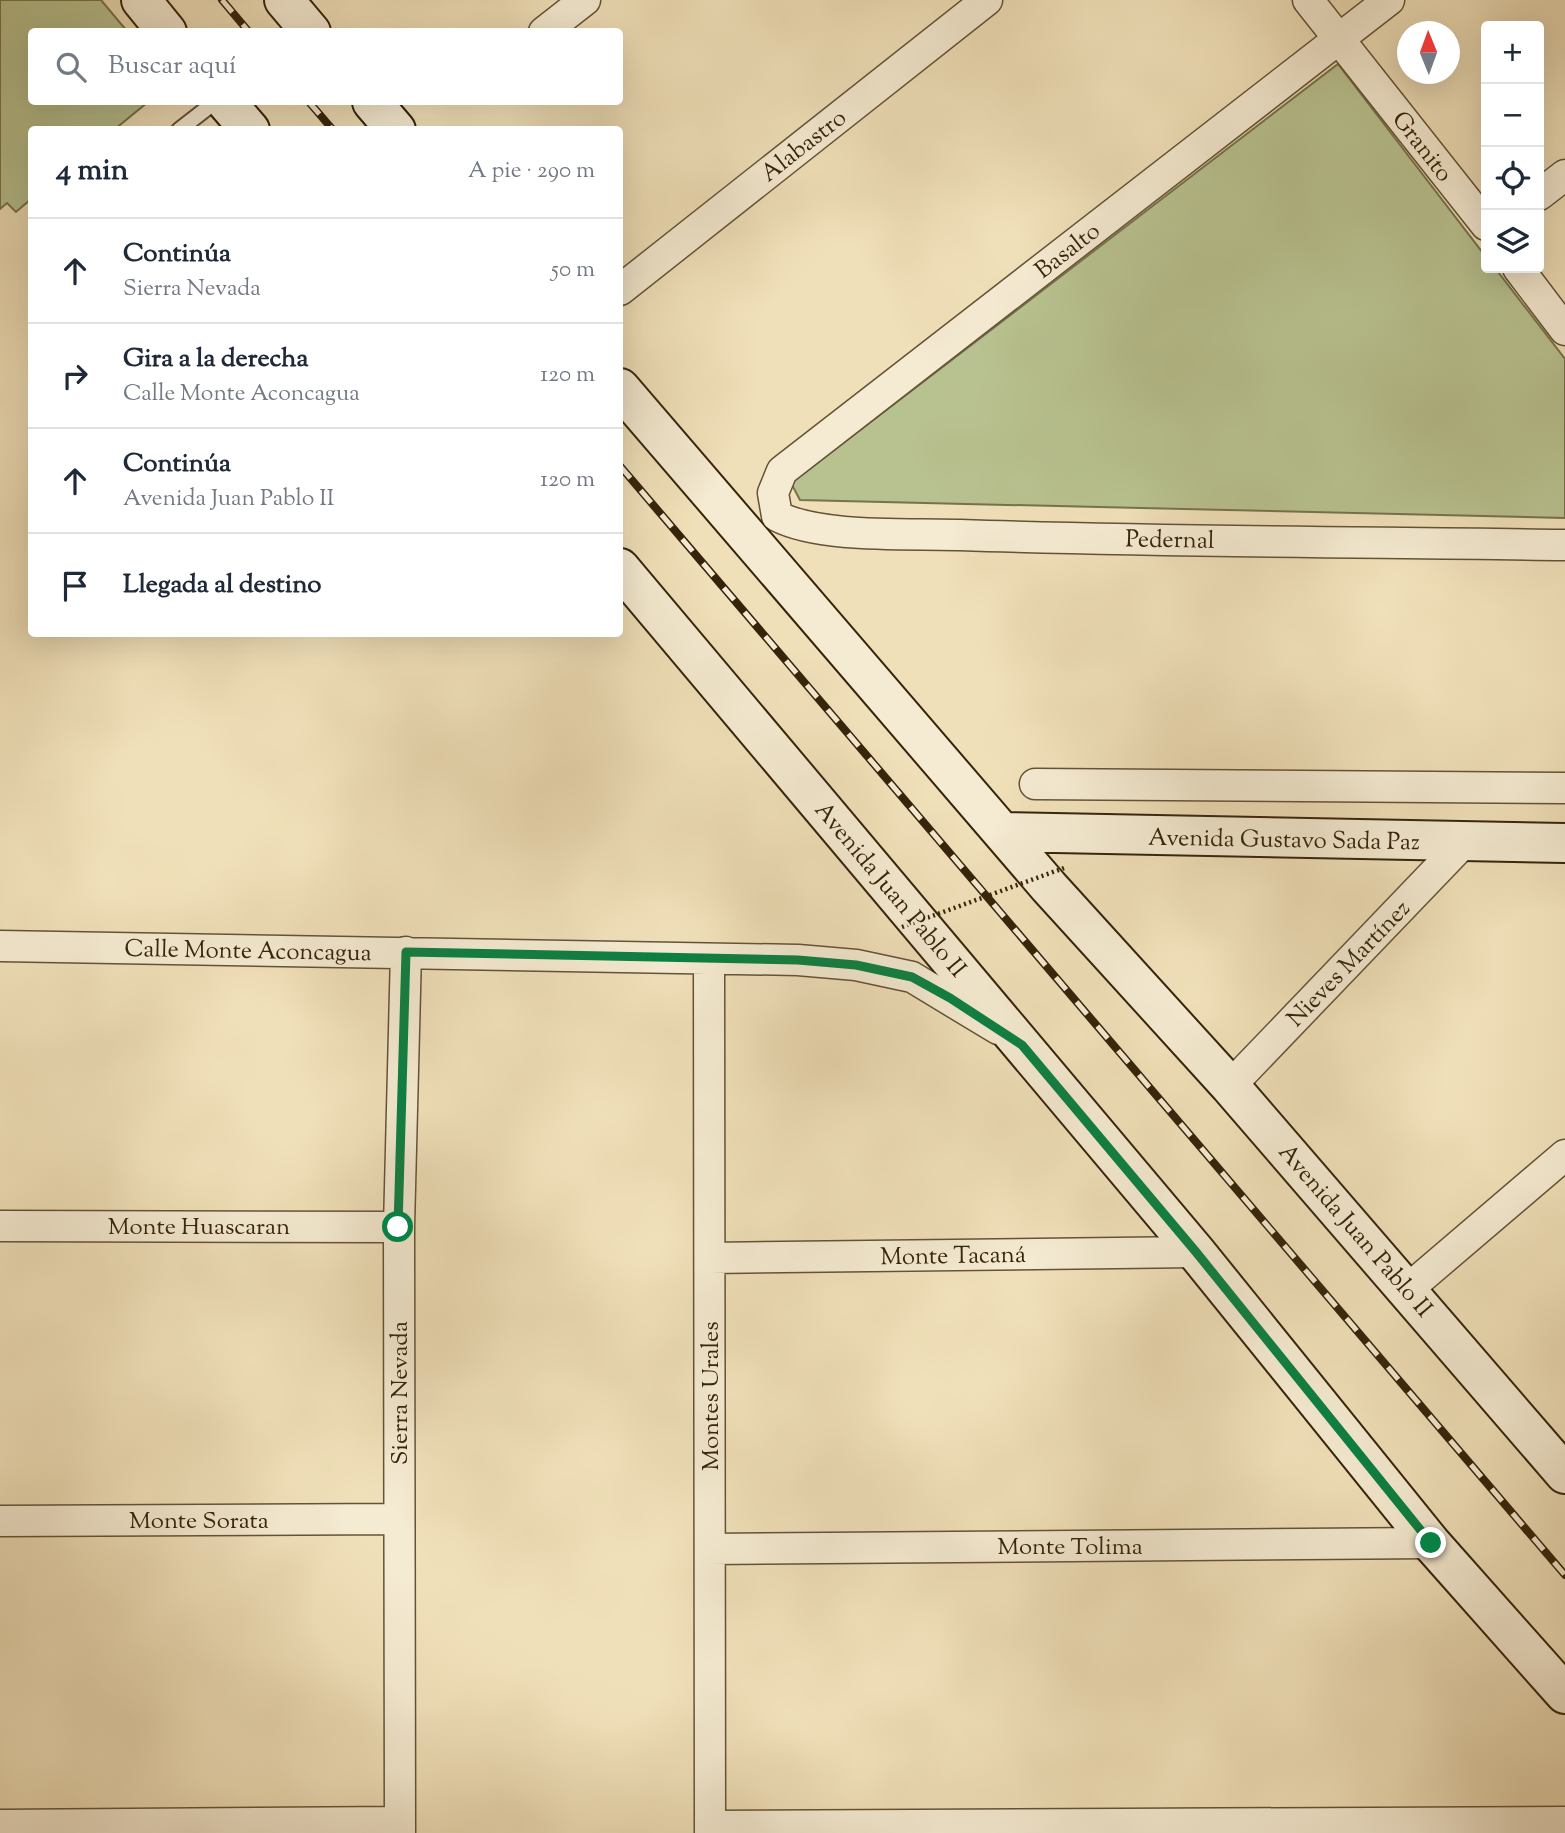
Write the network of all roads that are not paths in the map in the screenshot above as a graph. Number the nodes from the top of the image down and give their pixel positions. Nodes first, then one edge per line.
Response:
1 (141, 0) edge
2 (284, 0) edge
3 (584, 0) edge
4 (987, 0) edge
5 (1308, 0) edge
6 (1389, 0) edge
7 (164, 28) edge
8 (308, 28) edge
9 (549, 28) edge
10 (1339, 39) junction
11 (211, 105) edge
12 (229, 105) edge
13 (375, 105) edge
14 (184, 126) edge
15 (247, 126) edge
16 (393, 126) edge
17 (1565, 175) edge
18 (1544, 191) edge
19 (1481, 219) edge
20 (1522, 273) edge
21 (623, 288) edge
22 (1565, 330) edge
23 (623, 391) edge
24 (777, 516) joint
25 (1565, 545) edge
26 (623, 572) edge
27 (1035, 784) dead end
28 (1565, 788) edge
29 (1003, 832) junction
30 (1465, 841) junction
31 (1565, 843) edge
32 (0, 946) edge
33 (406, 952) junction
34 (709, 960) junction
35 (1022, 1045) junction
36 (1230, 1086) junction
37 (1565, 1154) edge
38 (0, 1226) edge
39 (398, 1227) junction
40 (1196, 1252) junction
41 (711, 1258) junction
42 (1408, 1289) junction
43 (1565, 1474) edge
44 (399, 1519) junction
45 (0, 1521) edge
46 (1431, 1543) junction
47 (710, 1549) junction
48 (1565, 1694) edge
49 (1565, 1822) edge
50 (0, 1825) edge
51 (399, 1827) edge
52 (1072, 1828) edge
53 (710, 1830) edge

1 - 7 main road
2 - 8 main road
3 - 9 street
4 - 21 street, Alabastro
5 - 10 street, Granito
6 - 10 street, Basalto
10 - 19 street, Granito
10 - 24 street, Basalto
11 - 14 lane
12 - 15 main road
13 - 16 main road
17 - 18 street
20 - 22 street
23 - 29 main road, Avenida Juan Pablo II
24 - 25 street, Pedernal
26 - 35 main road, Avenida Juan Pablo II
27 - 28 street
29 - 30 main road, Avenida Gustavo Sada Paz
29 - 36 main road, Avenida Juan Pablo II
30 - 31 main road, Avenida Gustavo Sada Paz
30 - 36 street, Nieves Martínez
32 - 33 street, Calle Monte Aconcagua
33 - 34 street, Calle Monte Aconcagua
33 - 39 street, Sierra Nevada
34 - 35 street, Calle Monte Aconcagua
34 - 41 street, Montes Urales
35 - 40 main road, Avenida Juan Pablo II
36 - 42 main road, Avenida Juan Pablo II
37 - 42 street
38 - 39 street, Monte Huascaran
39 - 44 street, Sierra Nevada
40 - 41 street, Monte Tacaná
40 - 46 main road, Avenida Juan Pablo II
41 - 47 street, Montes Urales
42 - 43 main road, Avenida Juan Pablo II
44 - 45 street, Monte Sorata
44 - 51 street, Sierra Nevada
46 - 47 street, Monte Tolima
46 - 48 main road, Avenida Juan Pablo II
47 - 53 street, Montes Urales
49 - 52 street
50 - 51 street
52 - 53 street

